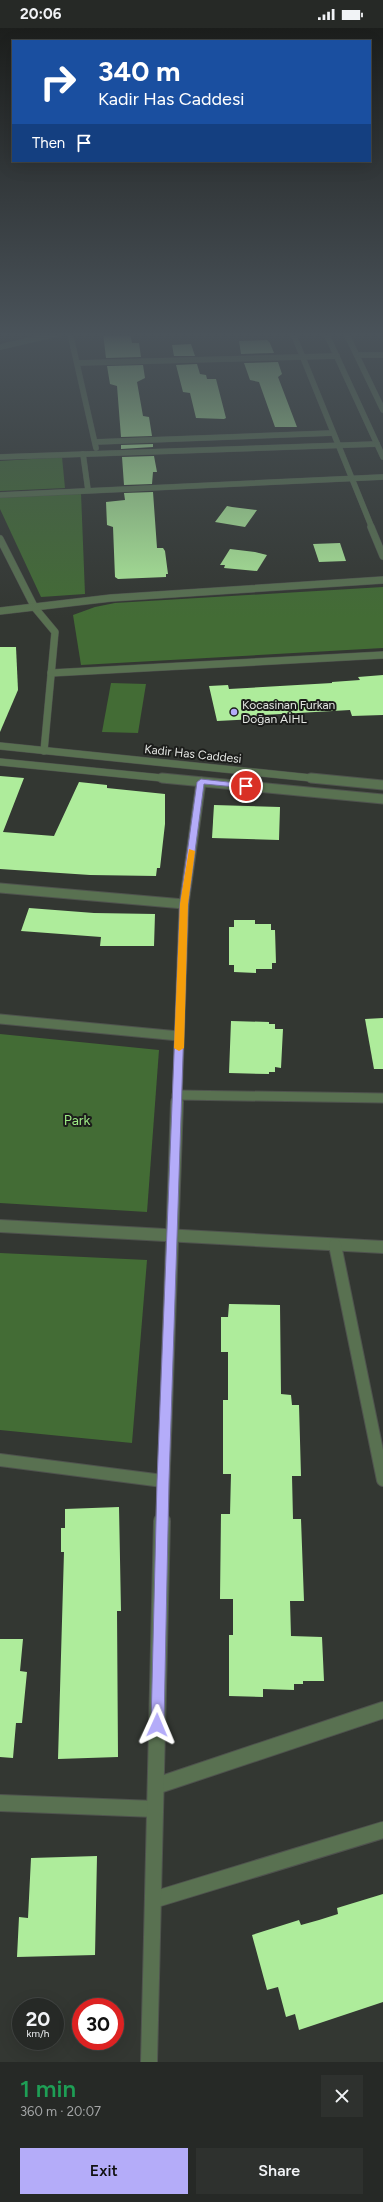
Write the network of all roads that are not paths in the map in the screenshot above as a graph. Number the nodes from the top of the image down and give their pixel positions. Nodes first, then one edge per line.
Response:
1 (92, 428) edge
2 (332, 428) edge
3 (370, 428) edge
4 (334, 433) junction
5 (95, 442) junction
6 (377, 444) junction
7 (338, 445) junction
8 (98, 453) junction
9 (83, 454) junction
10 (0, 457) edge
11 (383, 457) edge
12 (383, 478) edge
13 (352, 479) junction
14 (88, 490) junction
15 (0, 495) edge
16 (0, 539) edge
17 (383, 556) edge
18 (383, 580) edge
19 (35, 608) junction
20 (0, 611) edge
21 (383, 655) edge
22 (51, 673) junction
23 (0, 746) edge
24 (44, 751) junction
25 (0, 762) edge
26 (201, 782) junction
27 (383, 785) edge
28 (383, 799) edge
29 (0, 888) edge
30 (184, 904) junction
31 (0, 1019) edge
32 (180, 1036) junction
33 (177, 1095) junction
34 (383, 1098) edge
35 (0, 1226) edge
36 (172, 1234) junction
37 (335, 1245) junction
38 (383, 1247) edge
39 (0, 1460) edge
40 (383, 1480) edge
41 (163, 1481) junction
42 (383, 1710) edge
43 (156, 1786) junction
44 (0, 1803) edge
45 (155, 1809) junction
46 (383, 1830) edge
47 (153, 1900) junction
48 (149, 2062) edge

1 - 5 street
2 - 4 street
3 - 6 street
4 - 5 street
4 - 7 street
5 - 8 street
6 - 7 street
6 - 11 street
7 - 8 street
7 - 13 street
8 - 9 street
9 - 10 street
9 - 14 street
12 - 13 street
13 - 14 street
13 - 17 street
14 - 15 street
16 - 19 street
18 - 19 street
19 - 20 street
19 - 22 street
21 - 22 street
22 - 24 street
23 - 24 street, Kadir Has Caddesi
24 - 27 street, Kadir Has Caddesi
25 - 26 street, Kadir Has Caddesi
26 - 28 street, Kadir Has Caddesi
26 - 30 street
29 - 30 street
30 - 32 street
31 - 32 street
32 - 33 street
33 - 34 street
33 - 36 street
35 - 36 street
36 - 37 street
36 - 41 street
37 - 38 street
37 - 40 street
39 - 41 street
41 - 43 street
42 - 43 street
43 - 45 street
44 - 45 street
45 - 47 street
46 - 47 street
47 - 48 street

